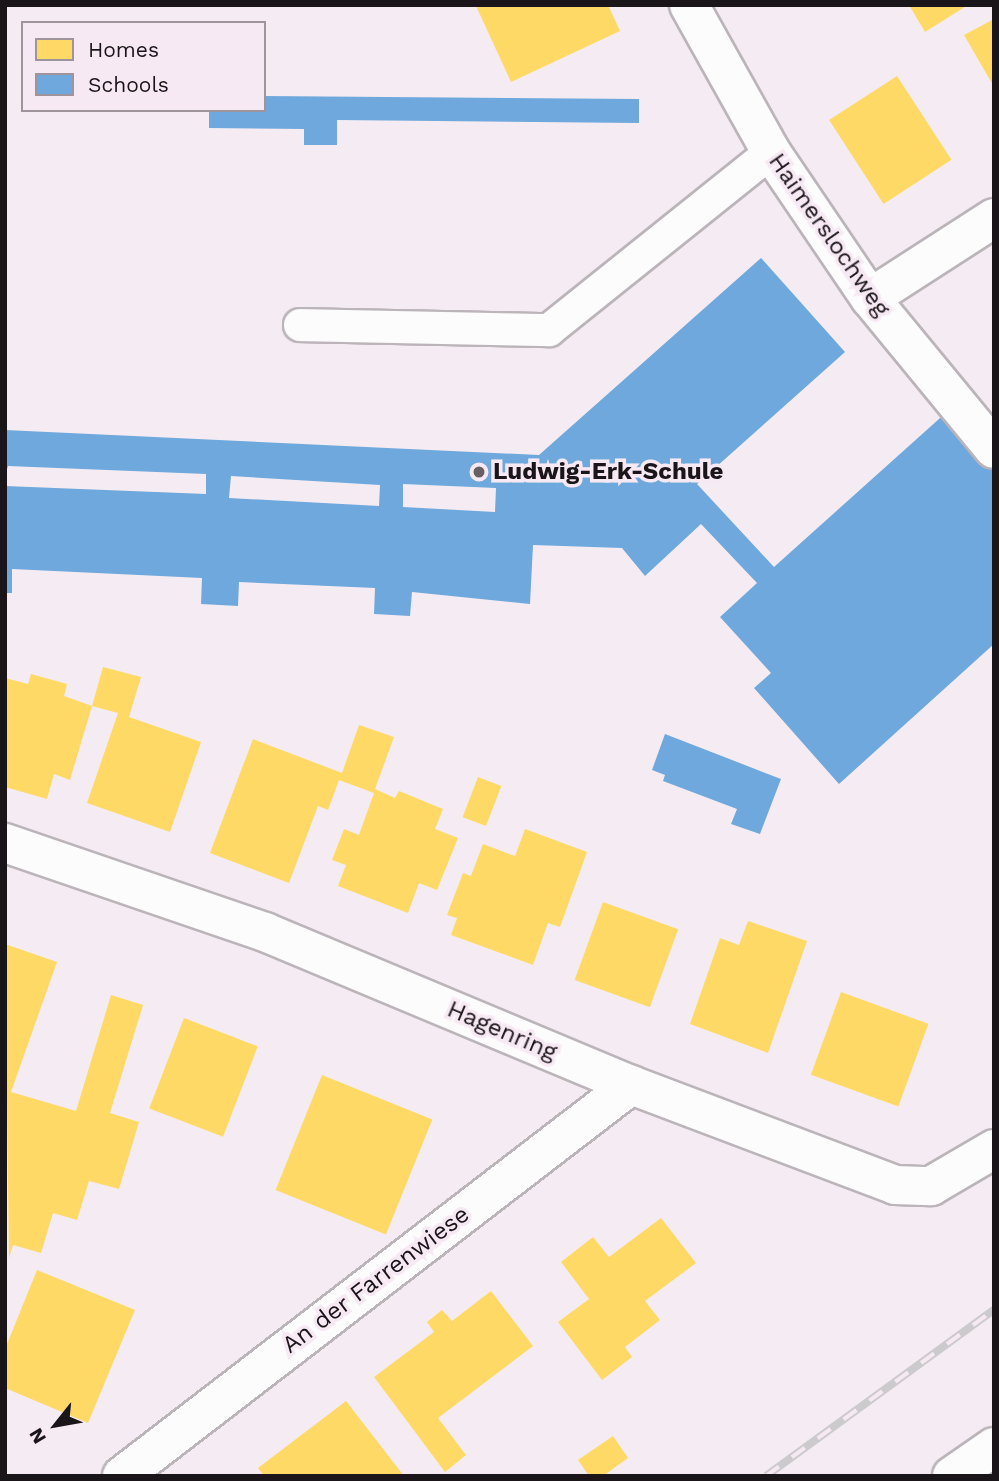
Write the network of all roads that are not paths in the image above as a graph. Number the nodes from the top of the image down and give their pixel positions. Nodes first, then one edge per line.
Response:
1 (689, 5) edge
2 (771, 152) junction
3 (994, 218) edge
4 (870, 298) junction
5 (300, 325) dead end
6 (994, 449) edge
7 (5, 843) edge
8 (631, 1085) junction
9 (994, 1149) edge
10 (994, 1447) edge
11 (122, 1476) edge
12 (952, 1476) edge

1 - 2 street, Haimerslochweg
2 - 4 street, Haimerslochweg
2 - 5 lane
3 - 4 street
4 - 6 street, Haimerslochweg
7 - 8 street, Hagenring
8 - 9 street, Hagenring
8 - 11 street, An der Farrenwiese
10 - 12 street

